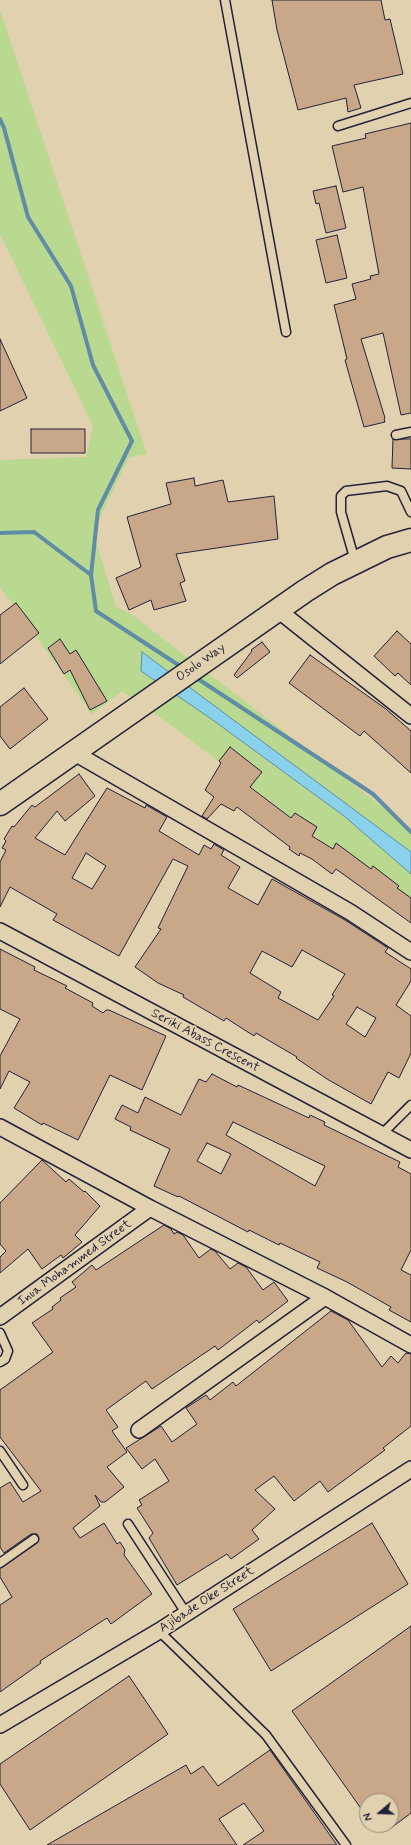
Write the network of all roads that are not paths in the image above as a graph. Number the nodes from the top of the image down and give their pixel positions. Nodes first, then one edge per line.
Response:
1 (225, 0) edge
2 (411, 103) edge
3 (338, 126) dead end
4 (286, 332) dead end
5 (411, 432) edge
6 (396, 435) dead end
7 (411, 512) edge
8 (411, 540) edge
9 (356, 562) junction
10 (278, 610) junction
11 (411, 716) edge
12 (73, 752) junction
13 (0, 804) edge
14 (0, 931) edge
15 (411, 952) edge
16 (411, 1105) edge
17 (0, 1127) edge
18 (382, 1134) junction
19 (411, 1150) edge
20 (150, 1208) junction
21 (325, 1297) junction
22 (2, 1312) edge
23 (0, 1333) edge
24 (411, 1345) edge
25 (0, 1362) edge
26 (139, 1430) dead end
27 (0, 1451) edge
28 (411, 1470) edge
29 (23, 1485) dead end
30 (128, 1524) dead end
31 (34, 1539) dead end
32 (0, 1564) edge
33 (186, 1613) junction
34 (159, 1631) junction
35 (0, 1725) edge
36 (346, 1845) edge

1 - 4 lane
2 - 3 lane
5 - 6 lane
7 - 9 lane
8 - 9 main road, Osolo Way
9 - 10 main road, Osolo Way
10 - 11 street
10 - 12 main road, Osolo Way
12 - 13 main road, Osolo Way
12 - 15 street
14 - 18 street, Seriki Abass Crescent
16 - 18 lane
17 - 20 street
18 - 19 street, Seriki Abass Crescent
20 - 21 street
20 - 22 street, Inua Mohammed Street
21 - 24 street
21 - 26 street
23 - 25 lane
27 - 29 lane
28 - 33 street, Ajibade Oke Street
30 - 33 lane
31 - 32 lane
33 - 34 street, Ajibade Oke Street
34 - 35 street, Ajibade Oke Street
34 - 36 lane

